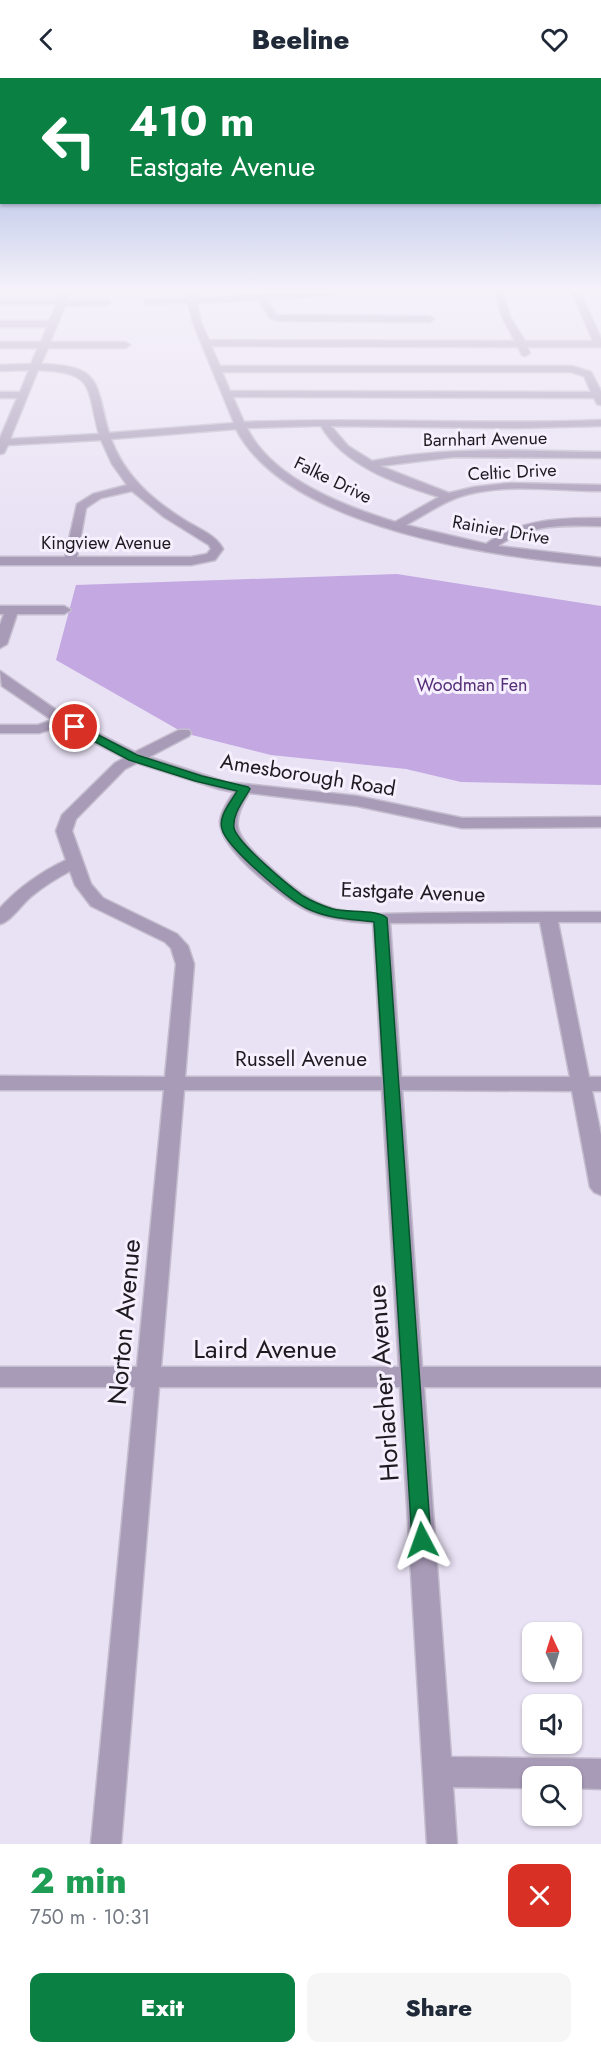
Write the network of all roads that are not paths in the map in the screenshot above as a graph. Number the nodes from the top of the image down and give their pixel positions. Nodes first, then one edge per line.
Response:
1 (32, 374) edge
2 (81, 374) edge
3 (218, 374) edge
4 (587, 374) edge
5 (227, 394) junction
6 (0, 395) edge
7 (24, 395) junction
8 (599, 398) edge
9 (324, 423) junction
10 (601, 423) edge
11 (240, 426) junction
12 (106, 437) junction
13 (1, 445) edge
14 (601, 455) edge
15 (370, 465) junction
16 (135, 487) junction
17 (601, 488) edge
18 (449, 497) junction
19 (601, 522) edge
20 (397, 526) junction
21 (488, 548) junction
22 (0, 561) edge
23 (70, 561) junction
24 (601, 562) edge
25 (6, 610) edge
26 (64, 610) dead end
27 (0, 644) edge
28 (0, 675) edge
29 (63, 721) junction
30 (0, 729) edge
31 (184, 733) dead end
32 (133, 757) junction
33 (244, 789) junction
34 (601, 822) edge
35 (74, 862) junction
36 (548, 917) junction
37 (601, 917) edge
38 (381, 918) junction
39 (0, 919) edge
40 (0, 1083) edge
41 (174, 1083) junction
42 (393, 1084) junction
43 (580, 1084) junction
44 (601, 1084) edge
45 (601, 1187) edge
46 (0, 1377) edge
47 (148, 1377) junction
48 (601, 1377) edge
49 (410, 1378) junction
50 (437, 1772) junction
51 (601, 1774) edge
52 (106, 1844) edge
53 (442, 1844) edge

1 - 7 street
2 - 12 street
3 - 5 street, Falke Drive
4 - 8 street
5 - 8 street
5 - 11 street, Falke Drive
6 - 7 street
7 - 13 street
9 - 10 street
9 - 11 street
9 - 15 street
11 - 12 street
11 - 20 street, Falke Drive
12 - 13 street
12 - 16 street
14 - 15 street, Barnhart Avenue
15 - 18 street
16 - 23 street
16 - 23 street, Kingview Avenue
17 - 18 street, Celtic Drive
18 - 20 street, Celtic Drive
19 - 21 street
20 - 21 street, Rainier Drive
21 - 24 street, Rainier Drive
22 - 23 street, Kingview Avenue
25 - 26 street
25 - 27 street
28 - 29 street, Amesborough Road
29 - 30 street
29 - 32 street, Amesborough Road
31 - 32 street, Norton Avenue
32 - 33 street, Amesborough Road
32 - 35 street, Norton Avenue
33 - 34 street, Amesborough Road
33 - 38 street, Eastgate Avenue
35 - 39 street
35 - 41 street, Norton Avenue
36 - 37 street, Eastgate Avenue
36 - 38 street, Eastgate Avenue
36 - 43 street
38 - 42 street, Horlacher Avenue
40 - 41 street, Russell Avenue
41 - 42 street, Russell Avenue
41 - 47 street, Norton Avenue
42 - 43 street, Russell Avenue
42 - 49 street, Horlacher Avenue
43 - 44 street, Russell Avenue
43 - 45 street
46 - 47 street, Laird Avenue
47 - 49 street, Laird Avenue
47 - 52 street, Norton Avenue
48 - 49 street, Laird Avenue
49 - 50 street, Horlacher Avenue
50 - 51 street
50 - 53 street, Horlacher Avenue

